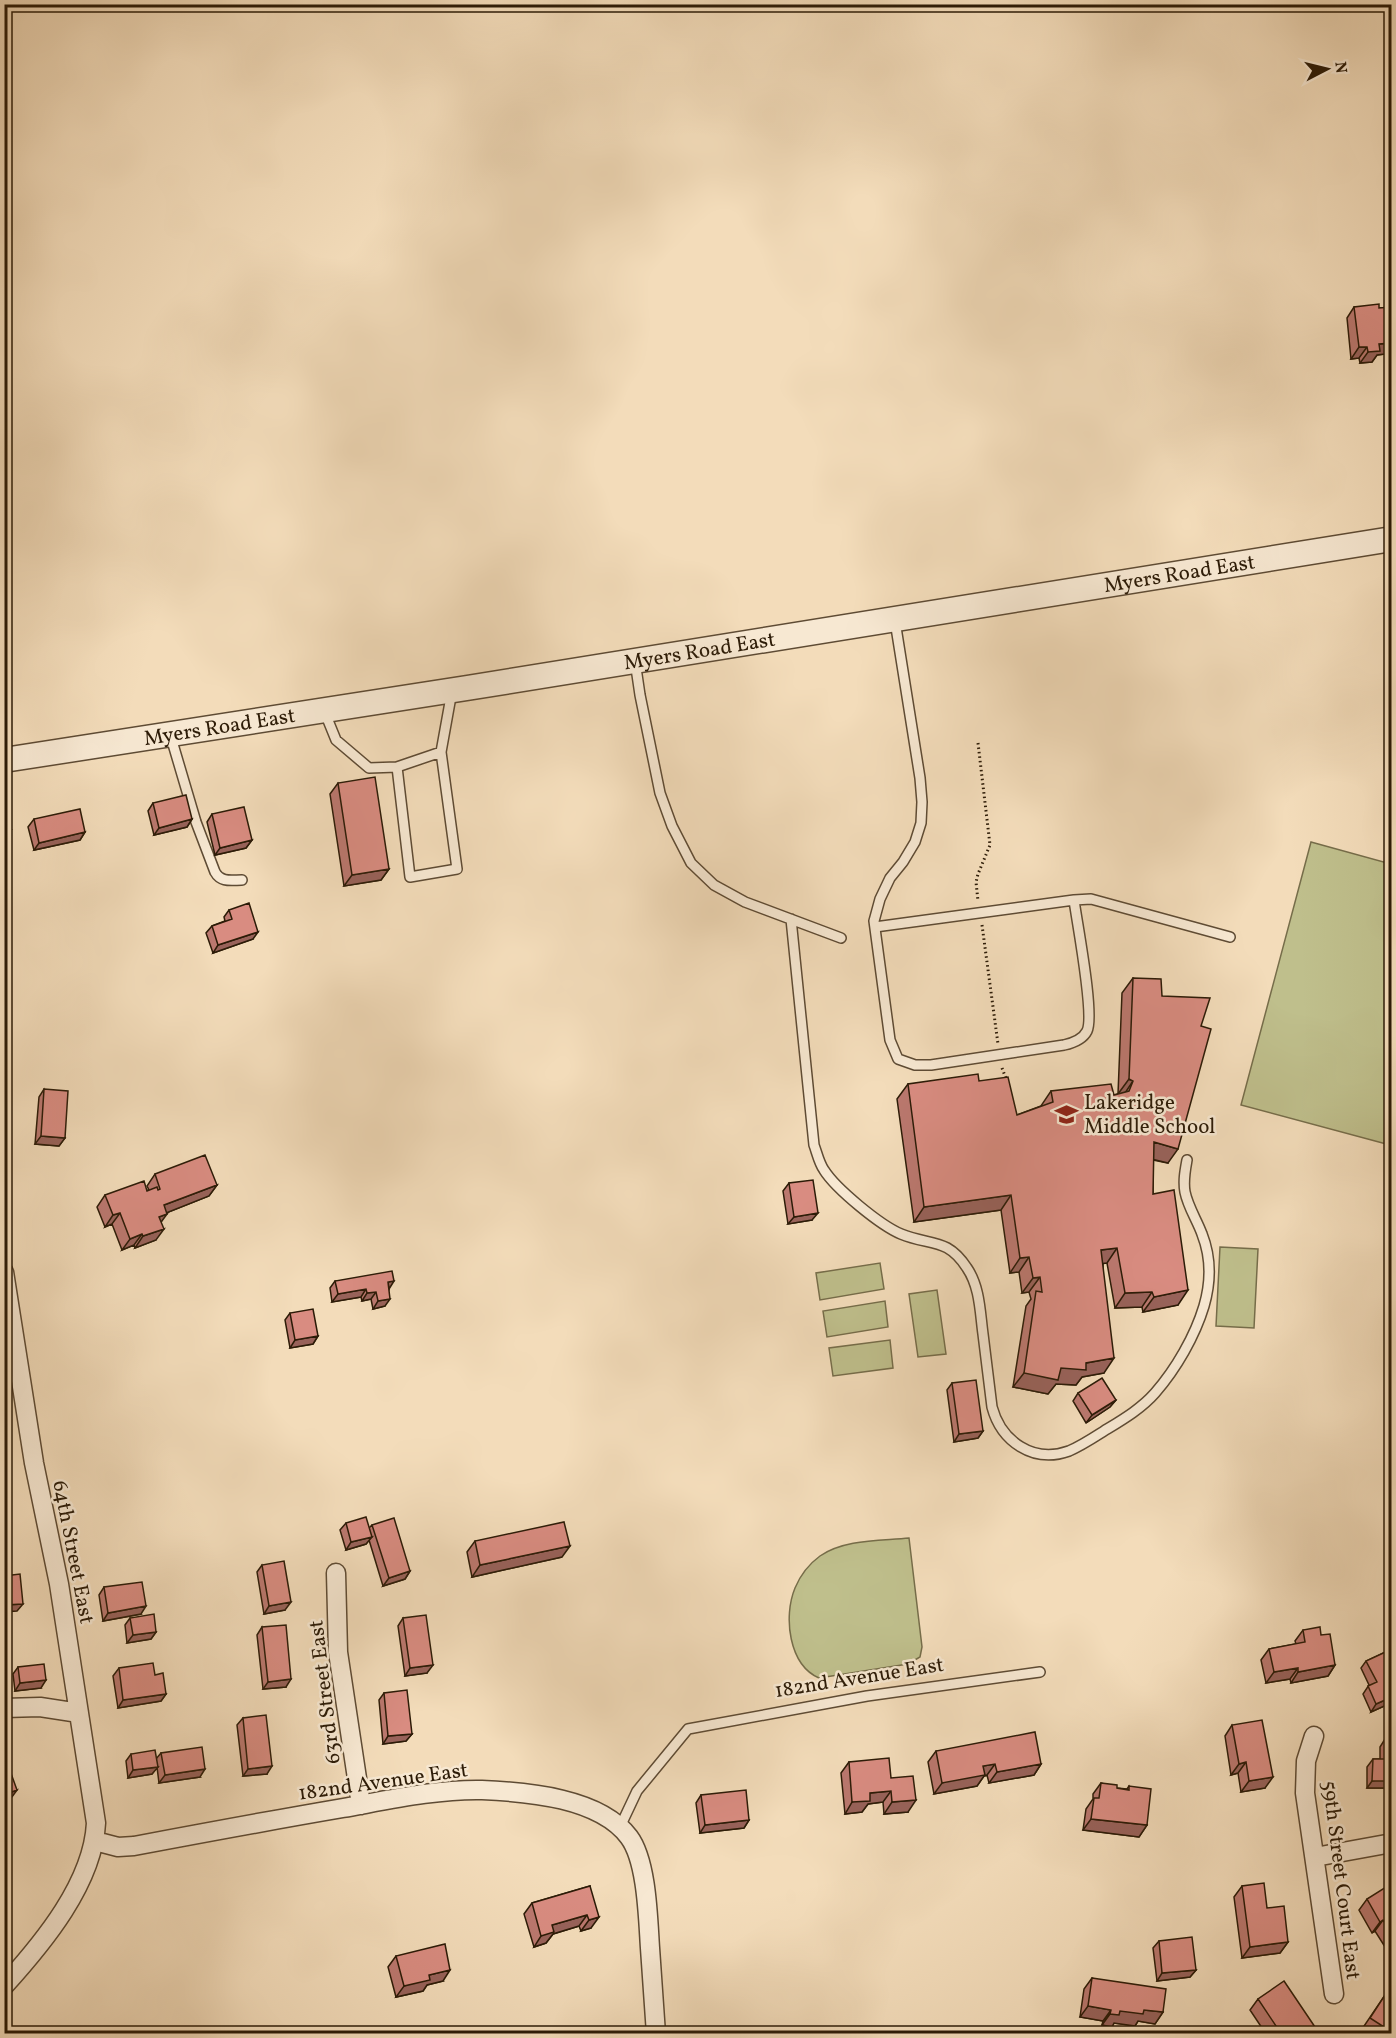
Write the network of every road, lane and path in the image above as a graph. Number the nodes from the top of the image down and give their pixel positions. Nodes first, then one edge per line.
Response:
1 (1392, 538) edge
2 (894, 619) junction
3 (635, 661) junction
4 (452, 690) junction
5 (324, 710) junction
6 (170, 734) junction
7 (441, 752) junction
8 (4, 760) edge
9 (397, 766) junction
10 (242, 880) dead end
11 (1074, 900) junction
12 (791, 919) junction
13 (875, 927) junction
14 (1230, 936) dead end
15 (841, 938) dead end
16 (1187, 1160) dead end
17 (4, 1272) edge
18 (336, 1574) dead end
19 (1040, 1672) dead end
20 (4, 1708) edge
21 (79, 1713) junction
22 (1314, 1736) dead end
23 (361, 1805) junction
24 (620, 1827) junction
25 (95, 1841) junction
26 (1392, 1843) edge
27 (1315, 1857) junction
28 (4, 1986) edge
29 (1334, 1994) dead end
30 (656, 2034) edge

1 - 2 street, Myers Road East
2 - 3 street, Myers Road East
2 - 13 lane
3 - 4 street, Myers Road East
3 - 12 lane
4 - 5 street, Myers Road East
4 - 7 lane
5 - 6 street, Myers Road East
5 - 9 lane
6 - 8 street, Myers Road East
6 - 10 lane
7 - 9 lane
7 - 9 lane
11 - 13 lane
11 - 13 lane
11 - 14 lane
12 - 15 lane
12 - 16 lane
17 - 21 street, 64th Street East
18 - 23 street, 63rd Street East
19 - 24 lane, 182nd Avenue East
20 - 21 street
21 - 25 street, 64th Street East
22 - 27 street, 59th Street Court East
23 - 24 street, 182nd Avenue East
23 - 25 street, 182nd Avenue East
24 - 30 street
25 - 28 street
26 - 27 street
27 - 29 street, 59th Street Court East

